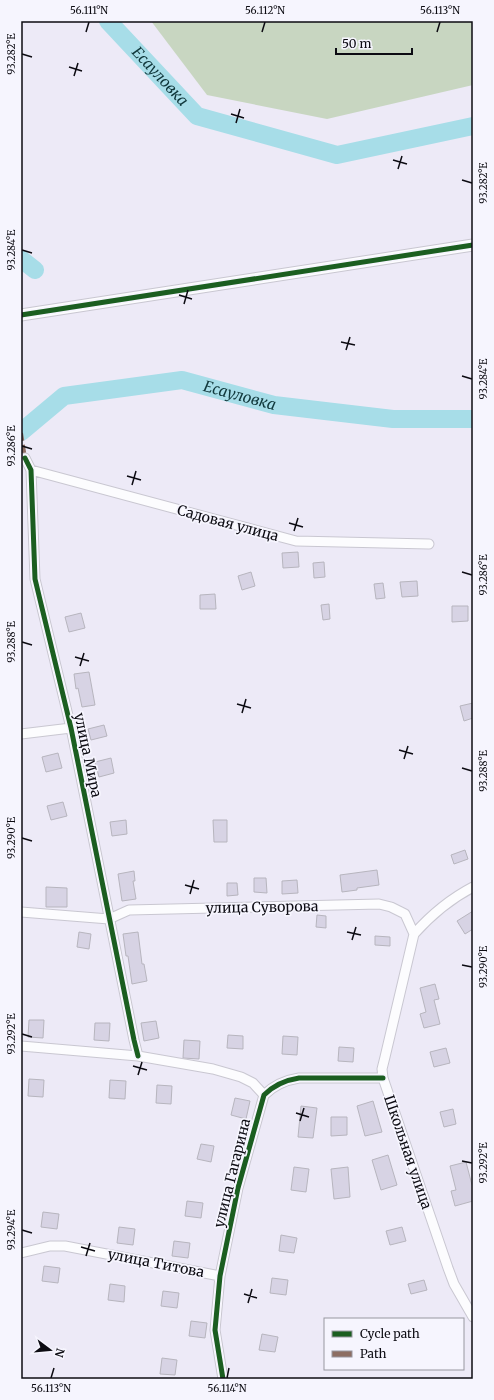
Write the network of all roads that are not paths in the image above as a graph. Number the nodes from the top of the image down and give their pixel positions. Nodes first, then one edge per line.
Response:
1 (473, 245) edge
2 (21, 316) edge
3 (25, 458) dead end
4 (31, 470) junction
5 (429, 544) dead end
6 (71, 728) junction
7 (21, 734) edge
8 (473, 886) edge
9 (21, 912) edge
10 (109, 919) junction
11 (414, 934) junction
12 (21, 1046) edge
13 (138, 1056) junction
14 (383, 1078) junction
15 (264, 1095) junction
16 (21, 1253) edge
17 (220, 1276) junction
18 (473, 1318) edge
19 (222, 1379) edge

1 - 2 street
3 - 4 street, улица Мира
4 - 5 street, Садовая улица
4 - 6 street, улица Мира
6 - 7 street
6 - 10 street, улица Мира
8 - 11 street
9 - 10 street, улица Суворова
10 - 11 street, улица Суворова
10 - 13 street, улица Мира
11 - 14 street, Школьная улица
12 - 13 street
13 - 15 street
14 - 15 street
14 - 18 street, Школьная улица
15 - 17 street, улица Гагарина
16 - 17 street, улица Титова
17 - 19 street, улица Гагарина

